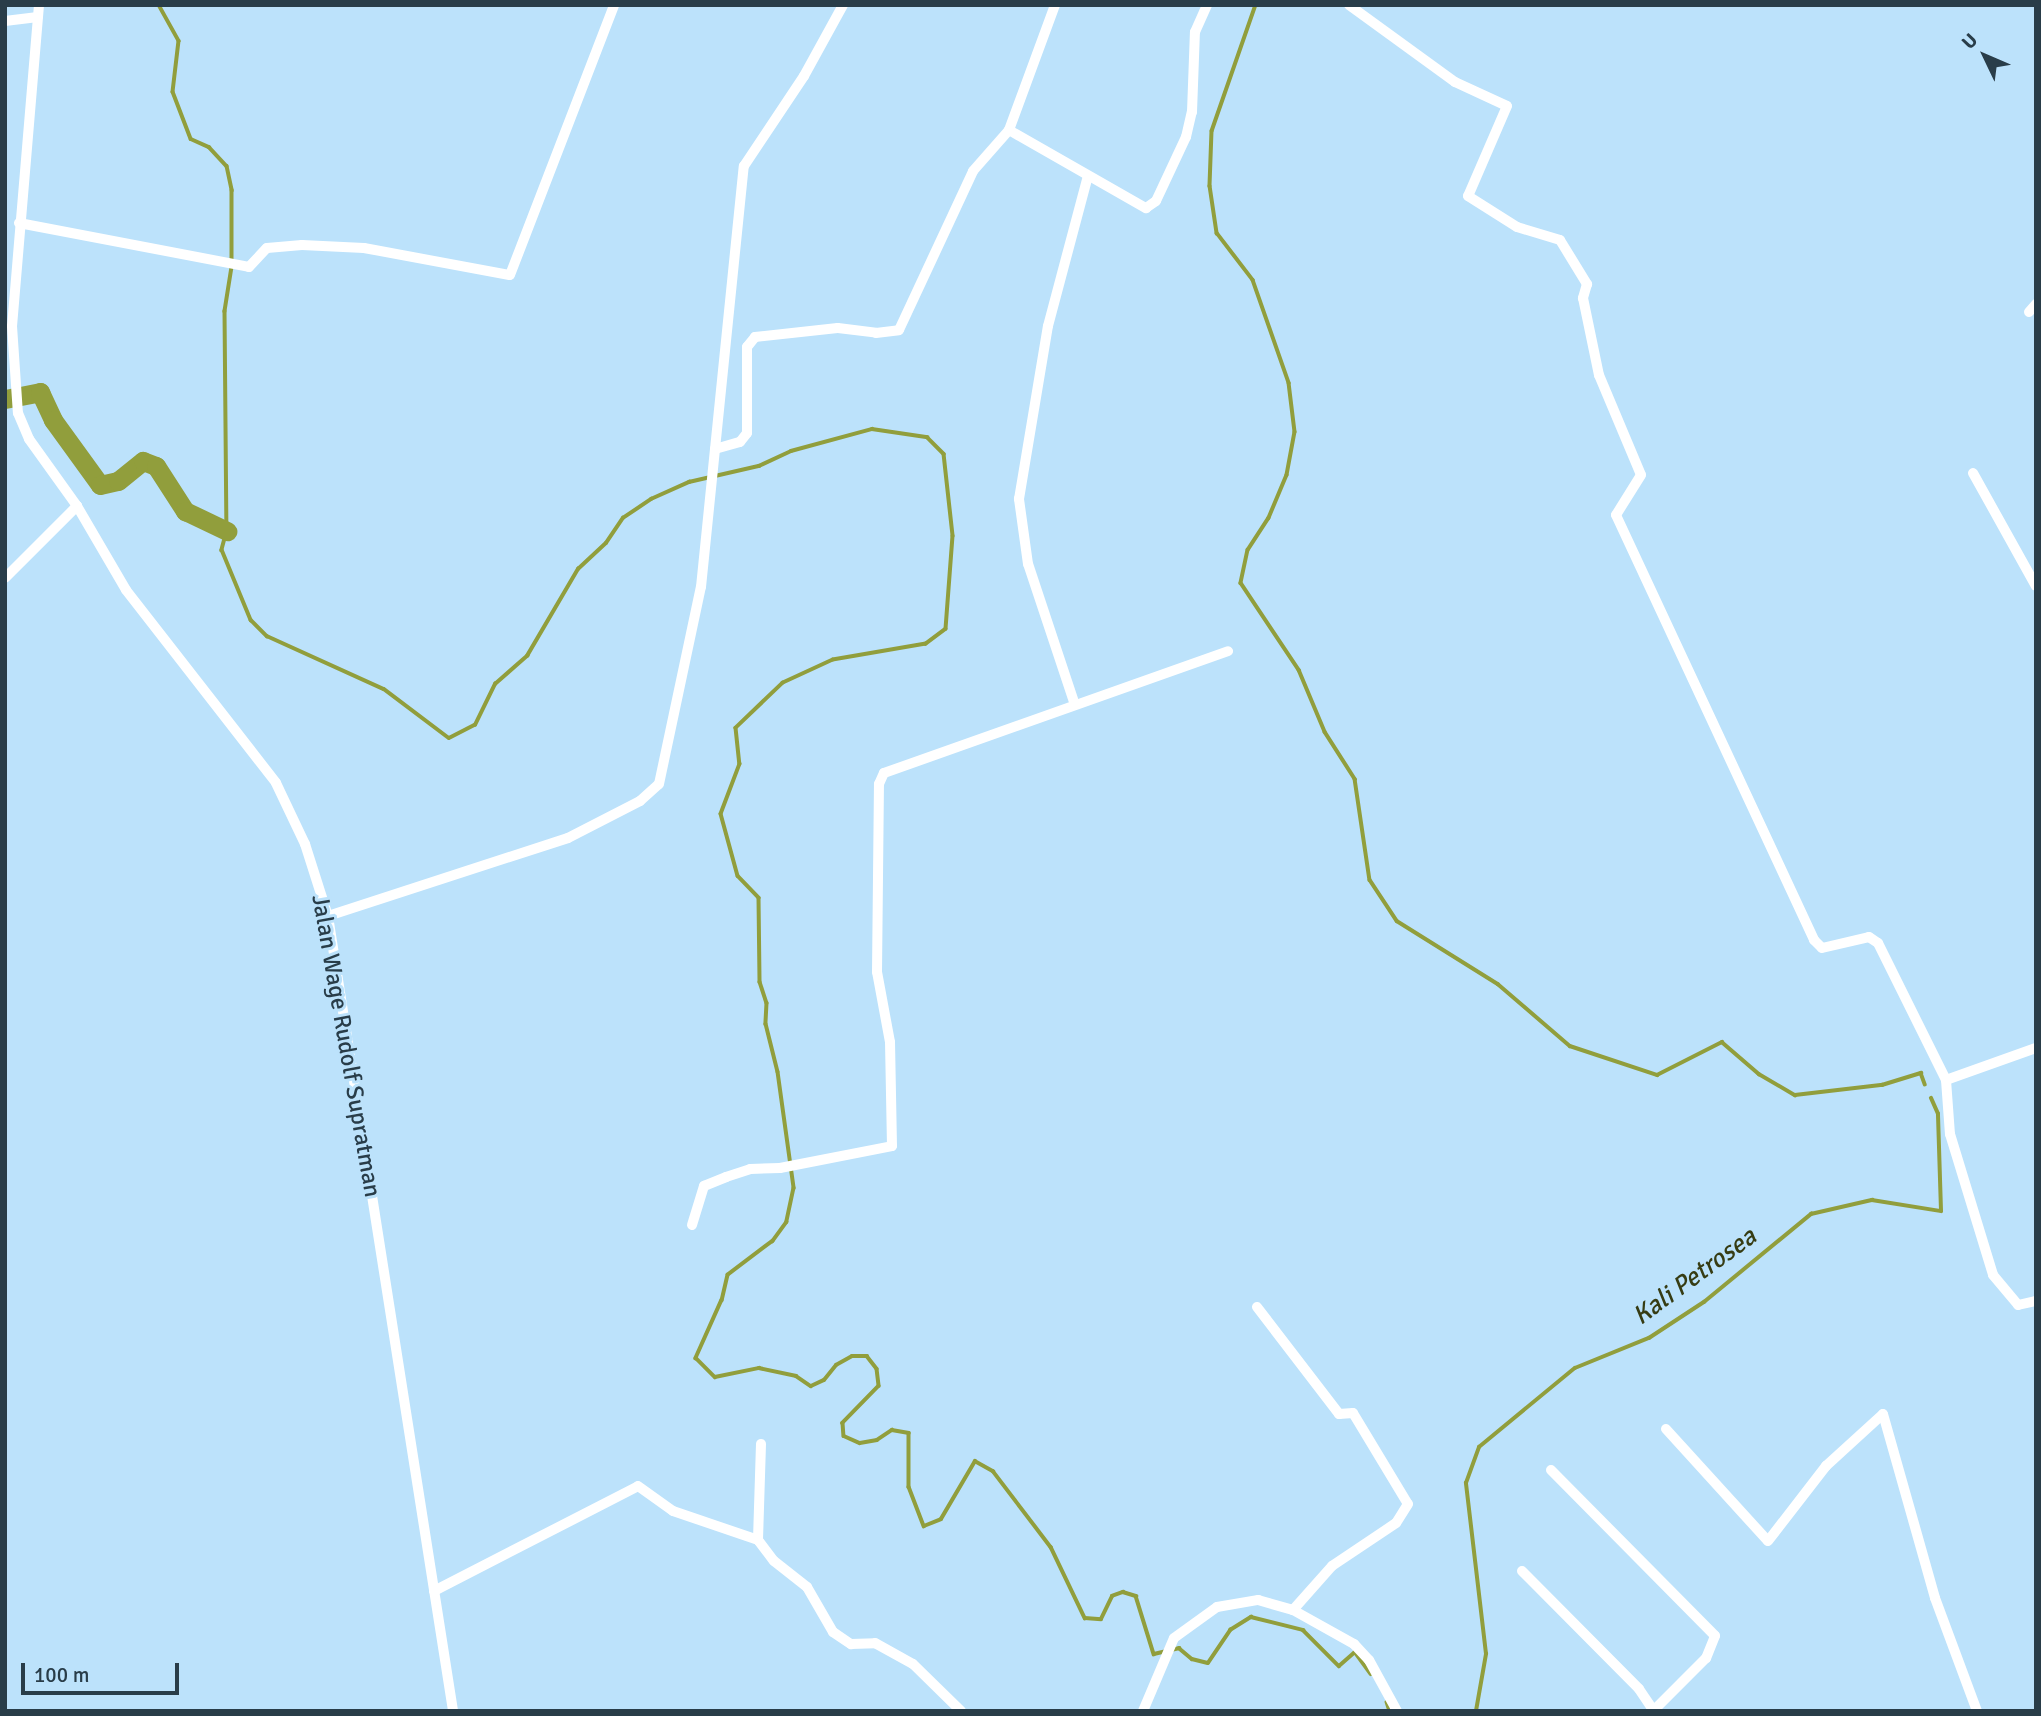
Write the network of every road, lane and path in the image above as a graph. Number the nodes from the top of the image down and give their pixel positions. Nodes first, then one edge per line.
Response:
1 (39, 5) edge
2 (614, 5) edge
3 (843, 5) edge
4 (1055, 5) edge
5 (1207, 5) edge
6 (1349, 5) edge
7 (38, 18) junction
8 (5, 21) edge
9 (1009, 130) junction
10 (1088, 176) junction
11 (19, 223) junction
12 (9, 327) edge
13 (715, 455) junction
14 (1973, 473) dead end
15 (77, 506) junction
16 (5, 578) edge
17 (2036, 586) edge
18 (1228, 651) dead end
19 (1074, 702) junction
20 (328, 916) junction
21 (2036, 1048) edge
22 (1946, 1080) junction
23 (692, 1225) dead end
24 (2036, 1301) edge
25 (1257, 1307) dead end
26 (1666, 1429) dead end
27 (761, 1444) dead end
28 (1551, 1470) dead end
29 (758, 1540) junction
30 (1522, 1571) dead end
31 (434, 1591) junction
32 (1293, 1610) junction
33 (1654, 1710) edge
34 (453, 1711) edge
35 (961, 1711) edge
36 (1143, 1711) edge
37 (1398, 1711) edge
38 (1977, 1711) edge

1 - 7 street, Jalan Wage Rudolf Supratman
2 - 11 street
3 - 13 street
4 - 9 street
5 - 10 street
6 - 22 street
7 - 8 street
7 - 11 street, Jalan Wage Rudolf Supratman
9 - 10 street
9 - 13 street
10 - 19 street
11 - 12 street, Jalan Wage Rudolf Supratman
12 - 15 street, Jalan Wage Rudolf Supratman
13 - 20 street
14 - 17 street
15 - 16 street
15 - 20 street, Jalan Wage Rudolf Supratman
18 - 19 street
19 - 23 street
20 - 31 street, Jalan Wage Rudolf Supratman
21 - 22 street
22 - 24 street
25 - 32 street
26 - 38 street
27 - 29 street
28 - 33 street
29 - 31 street
29 - 35 street
30 - 33 street
31 - 34 street, Jalan Wage Rudolf Supratman
32 - 36 street
32 - 37 street

